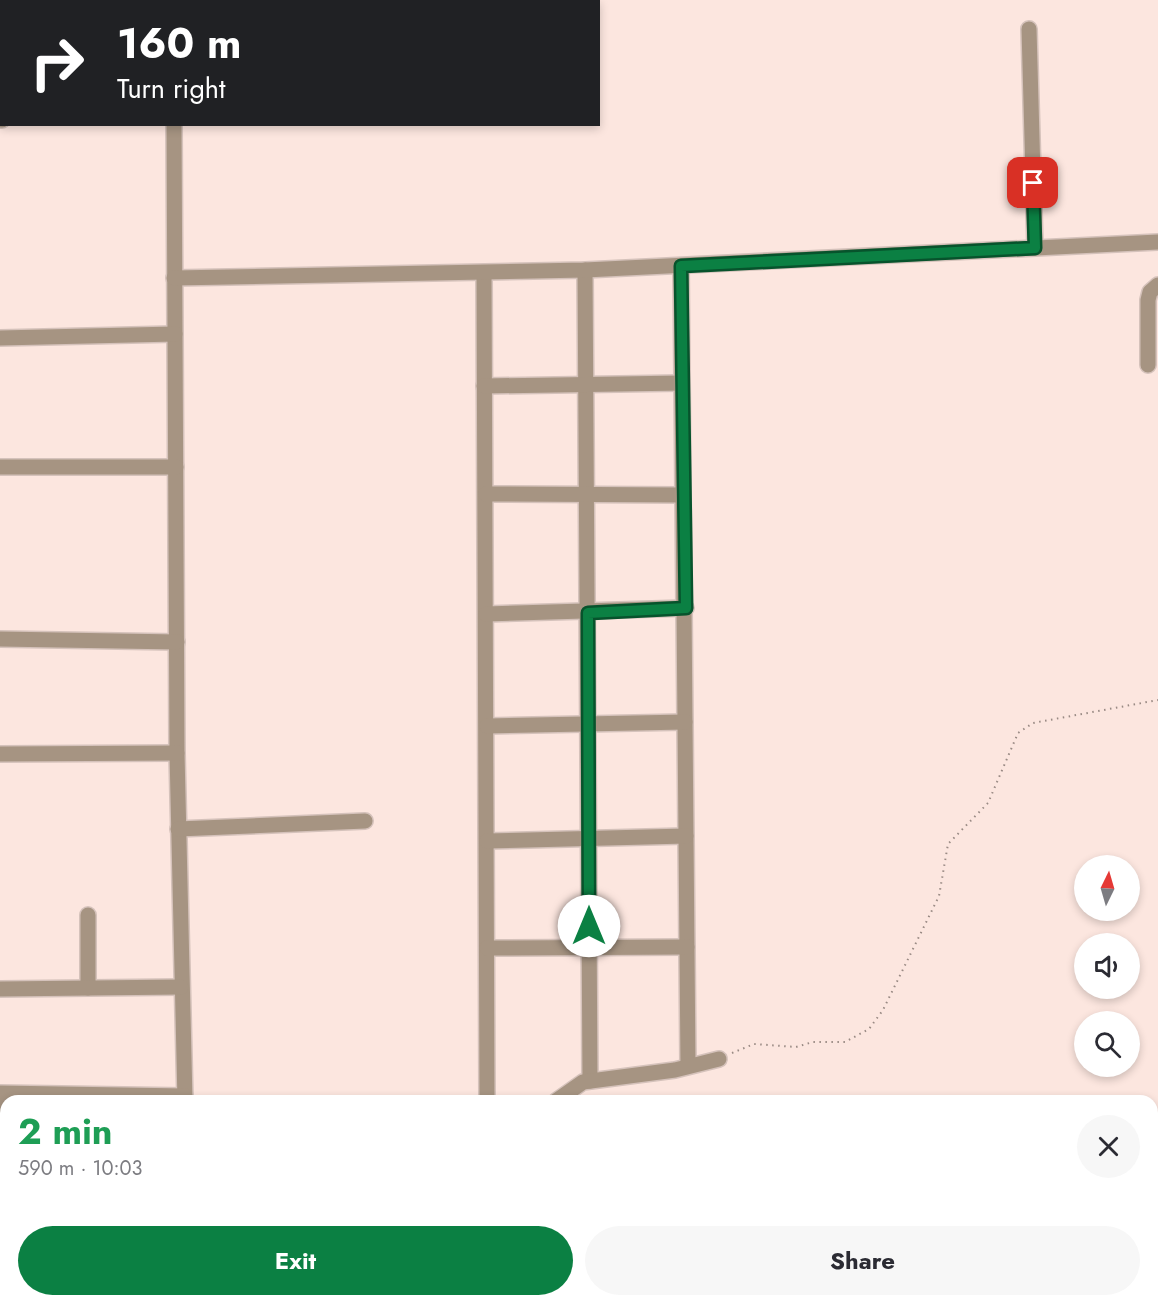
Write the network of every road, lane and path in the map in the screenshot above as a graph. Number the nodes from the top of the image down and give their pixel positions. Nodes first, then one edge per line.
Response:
1 (1029, 30) dead end
2 (174, 126) edge
3 (1158, 242) edge
4 (1035, 248) junction
5 (681, 266) junction
6 (585, 270) junction
7 (484, 273) junction
8 (174, 278) junction
9 (1158, 285) edge
10 (175, 334) junction
11 (0, 338) edge
12 (1148, 364) dead end
13 (682, 383) junction
14 (586, 384) junction
15 (484, 386) junction
16 (0, 467) edge
17 (176, 467) junction
18 (486, 494) junction
19 (683, 495) junction
20 (587, 496) junction
21 (686, 608) junction
22 (588, 613) junction
23 (486, 614) junction
24 (0, 639) edge
25 (177, 642) junction
26 (1158, 700) edge
27 (685, 722) junction
28 (589, 725) junction
29 (487, 726) junction
30 (177, 753) junction
31 (0, 754) edge
32 (365, 821) dead end
33 (178, 829) junction
34 (686, 836) junction
35 (588, 838) junction
36 (487, 841) junction
37 (88, 915) dead end
38 (687, 947) junction
39 (487, 948) junction
40 (589, 948) junction
41 (181, 987) junction
42 (88, 988) junction
43 (0, 989) edge
44 (719, 1059) joint
45 (688, 1066) junction
46 (590, 1082) junction
47 (0, 1093) edge
48 (62, 1095) edge
49 (185, 1095) edge
50 (488, 1095) edge
51 (568, 1095) edge

1 - 4 street
2 - 8 street
3 - 4 street
4 - 5 street
5 - 6 street
5 - 13 street
6 - 7 street
6 - 14 street
7 - 8 street
7 - 15 street
8 - 10 street
9 - 12 street
10 - 11 street
10 - 17 street
13 - 14 street
13 - 19 street
14 - 15 street
14 - 20 street
15 - 18 street
16 - 17 street
17 - 25 street
18 - 20 street
18 - 23 street
19 - 20 street
19 - 21 street
20 - 22 street
21 - 22 street
21 - 27 street
22 - 23 street
22 - 28 street
23 - 29 street
24 - 25 street
25 - 30 street
26 - 44 path
27 - 28 street
27 - 34 street
28 - 29 street
28 - 35 street
29 - 36 street
30 - 31 street
30 - 33 street
32 - 33 street
33 - 41 street
34 - 35 street
34 - 38 street
35 - 36 street
35 - 40 street
36 - 39 street
37 - 42 street
38 - 40 street
38 - 45 street
39 - 40 street
39 - 50 street
40 - 46 street
41 - 42 street
41 - 49 street
42 - 43 street
44 - 45 street
45 - 46 street
46 - 51 street
47 - 48 street

